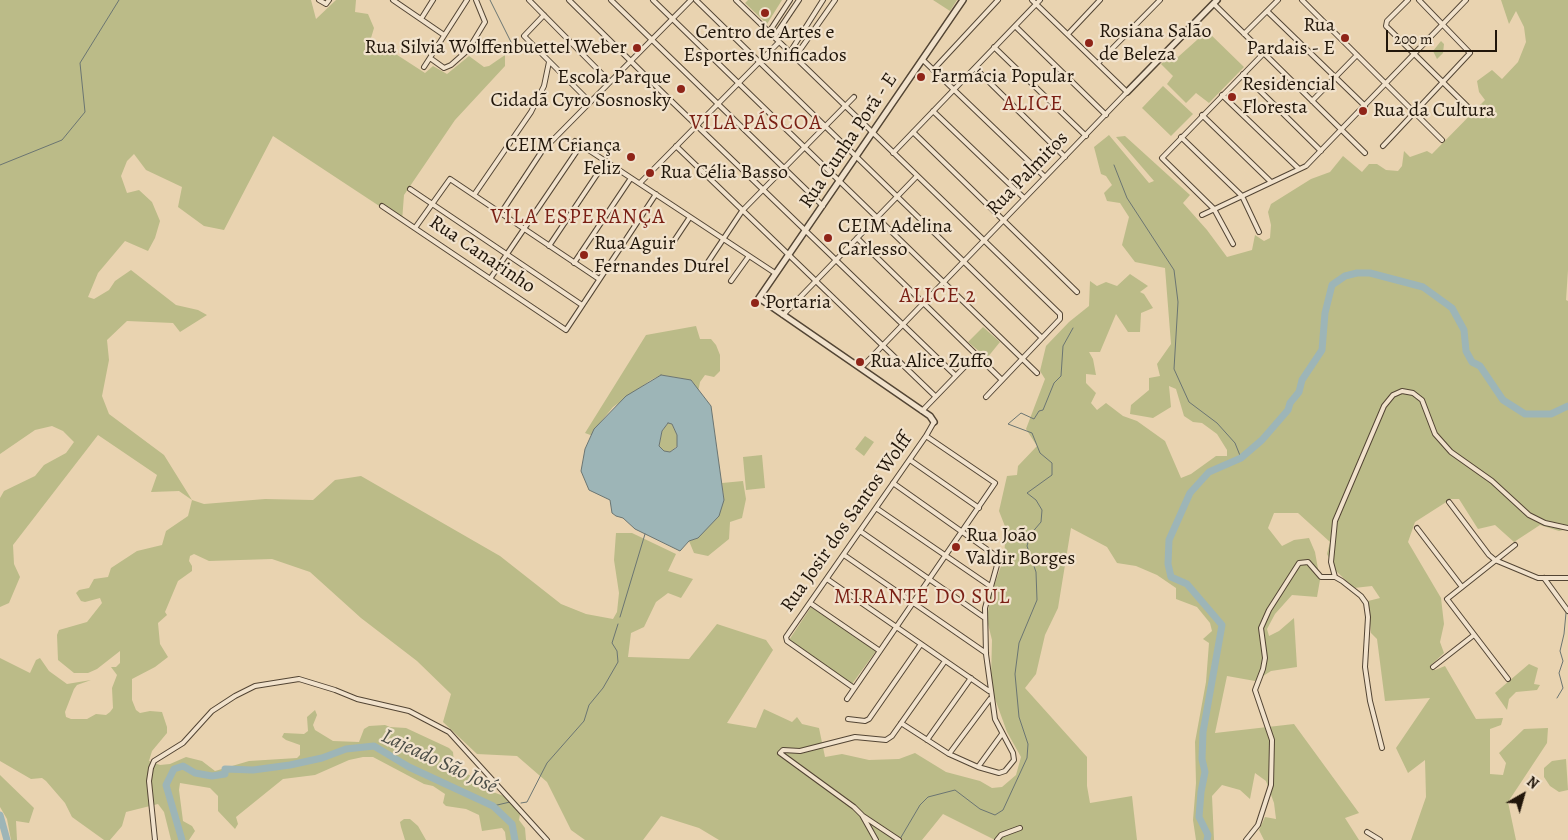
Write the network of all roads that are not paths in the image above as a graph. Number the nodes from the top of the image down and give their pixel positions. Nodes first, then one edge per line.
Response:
1 (319, 0) edge
2 (329, 0) edge
3 (393, 0) edge
4 (433, 0) edge
5 (467, 0) edge
6 (476, 0) edge
7 (529, 0) edge
8 (569, 0) edge
9 (611, 0) edge
10 (653, 0) edge
11 (690, 0) edge
12 (696, 0) edge
13 (790, 0) edge
14 (799, 0) edge
15 (823, 0) edge
16 (835, 0) edge
17 (963, 0) edge
18 (998, 0) edge
19 (1032, 0) edge
20 (1040, 0) edge
21 (1100, 0) edge
22 (1160, 0) edge
23 (1278, 0) edge
24 (1302, 0) edge
25 (1408, 0) edge
26 (1419, 0) edge
27 (1466, 0) edge
28 (739, 1) edge
29 (1214, 1) edge
30 (399, 2) edge
31 (1036, 4) junction
32 (1267, 10) junction
33 (544, 15) junction
34 (672, 19) junction
35 (421, 20) junction
36 (1443, 24) junction
37 (1016, 26) junction
38 (769, 32) junction
39 (1068, 34) junction
40 (1244, 34) junction
41 (444, 35) junction
42 (774, 37) junction
43 (652, 40) junction
44 (779, 42) junction
45 (994, 47) junction
46 (790, 52) junction
47 (1264, 53) junction
48 (1414, 54) junction
49 (1357, 55) junction
50 (795, 57) junction
51 (430, 58) junction
52 (923, 60) junction
53 (631, 61) junction
54 (549, 62) junction
55 (758, 62) junction
56 (1098, 62) junction
57 (424, 67) dead end
58 (975, 68) junction
59 (933, 70) junction
60 (1243, 74) junction
61 (1335, 77) junction
62 (610, 82) junction
63 (1443, 82) junction
64 (738, 83) junction
65 (1386, 83) junction
66 (954, 90) junction
67 (1127, 92) junction
68 (1222, 95) junction
69 (854, 98) dead end
70 (1312, 101) junction
71 (590, 102) junction
72 (718, 104) junction
73 (845, 106) junction
74 (1364, 106) junction
75 (1471, 110) dead end
76 (933, 111) junction
77 (1415, 112) junction
78 (1106, 115) junction
79 (1202, 115) junction
80 (697, 125) junction
81 (825, 127) junction
82 (1341, 130) junction
83 (913, 132) junction
84 (873, 134) junction
85 (1086, 136) junction
86 (1181, 137) junction
87 (1442, 140) dead end
88 (576, 141) dead end
89 (581, 144) junction
90 (676, 146) junction
91 (1383, 146) dead end
92 (805, 148) junction
93 (1321, 152) junction
94 (893, 153) junction
95 (1365, 153) dead end
96 (1065, 157) junction
97 (856, 158) junction
98 (606, 161) junction
99 (784, 169) junction
100 (1299, 169) junction
101 (918, 176) junction
102 (1045, 177) junction
103 (631, 178) junction
104 (840, 182) junction
105 (1271, 182) junction
106 (640, 183) junction
107 (410, 189) dead end
108 (763, 190) junction
109 (656, 194) junction
110 (474, 195) junction
111 (1242, 196) junction
112 (897, 197) junction
113 (1024, 198) junction
114 (432, 204) junction
115 (382, 206) dead end
116 (823, 206) junction
117 (1214, 209) junction
118 (742, 211) junction
119 (501, 213) junction
120 (1202, 215) dead end
121 (690, 217) junction
122 (877, 218) junction
123 (1004, 220) junction
124 (415, 228) junction
125 (524, 229) junction
126 (806, 230) junction
127 (1259, 232) dead end
128 (723, 238) junction
129 (857, 238) junction
130 (674, 241) dead end
131 (984, 241) junction
132 (1233, 244) dead end
133 (549, 246) junction
134 (507, 254) junction
135 (788, 255) junction
136 (748, 256) junction
137 (836, 260) junction
138 (574, 262) junction
139 (964, 262) junction
140 (706, 265) dead end
141 (775, 273) junction
142 (490, 279) junction
143 (599, 279) junction
144 (732, 281) dead end
145 (816, 281) junction
146 (944, 283) junction
147 (1077, 292) dead end
148 (924, 303) junction
149 (582, 305) junction
150 (783, 315) junction
151 (903, 324) junction
152 (1042, 338) junction
153 (882, 346) junction
154 (976, 355) junction
155 (1022, 359) junction
156 (861, 368) junction
157 (1037, 373) dead end
158 (955, 375) junction
159 (1002, 380) junction
160 (935, 396) junction
161 (986, 397) dead end
162 (922, 411) junction
163 (934, 422) joint
164 (926, 436) junction
165 (910, 460) junction
166 (893, 483) junction
167 (1449, 502) dead end
168 (876, 508) junction
169 (978, 508) junction
170 (1417, 528) dead end
171 (1568, 528) edge
172 (860, 531) junction
173 (963, 532) junction
174 (1515, 545) dead end
175 (844, 555) junction
176 (946, 555) junction
177 (1495, 560) junction
178 (1335, 577) junction
179 (1544, 578) junction
180 (1568, 578) edge
181 (827, 579) junction
182 (930, 580) junction
183 (990, 586) junction
184 (1462, 587) junction
185 (810, 604) junction
186 (913, 604) junction
187 (1568, 611) edge
188 (985, 618) junction
189 (897, 627) junction
190 (1474, 635) junction
191 (921, 644) junction
192 (880, 651) junction
193 (986, 654) junction
194 (945, 661) junction
195 (1434, 667) dead end
196 (971, 678) junction
197 (1508, 680) dead end
198 (854, 688) junction
199 (989, 691) junction
200 (847, 699) dead end
201 (990, 699) junction
202 (848, 719) dead end
203 (901, 723) junction
204 (1002, 734) junction
205 (927, 740) junction
206 (1382, 748) dead end
207 (949, 754) junction
208 (978, 767) junction
209 (862, 815) junction
210 (1020, 828) dead end
211 (1368, 832) dead end
212 (155, 840) edge
213 (546, 840) edge
214 (876, 840) edge
215 (900, 840) edge
216 (997, 840) edge
217 (1247, 840) edge
218 (1380, 840) edge

1 - 2 street
3 - 30 street
4 - 35 street
5 - 41 street
6 - 51 street
7 - 33 street
8 - 53 street
9 - 43 street
10 - 34 street
11 - 34 street
12 - 55 street
13 - 38 street
14 - 42 street
15 - 46 street
16 - 50 street
17 - 52 street, Rua Cunha Porã - E
18 - 59 street
19 - 31 street
20 - 31 street
21 - 39 street
22 - 56 street
23 - 32 street
24 - 49 street
25 - 48 street
26 - 36 street
27 - 36 street
28 - 38 street
29 - 40 street
29 - 67 street, Rua Palmitos
30 - 35 street
31 - 37 street
31 - 39 street
32 - 40 street
32 - 61 street
33 - 54 street
33 - 62 street
34 - 43 street
34 - 64 street
35 - 41 street
36 - 48 street
36 - 63 street
37 - 45 street
37 - 78 street
38 - 42 street
39 - 56 street
40 - 47 street
41 - 51 street
42 - 44 street
43 - 53 street
43 - 72 street
44 - 46 street
44 - 55 street
45 - 58 street
45 - 85 street
46 - 50 street
47 - 60 street
47 - 70 street
48 - 63 street
48 - 65 street
49 - 61 street
49 - 65 street
50 - 73 street
51 - 57 street
52 - 59 street
52 - 84 street, Rua Cunha Porã - E
53 - 62 street
53 - 80 street
54 - 71 street
54 - 110 street
55 - 64 street
55 - 81 street
56 - 67 street
58 - 66 street
58 - 96 street
59 - 66 street
60 - 68 street
60 - 93 street
61 - 70 street
61 - 74 street
62 - 71 street
63 - 75 street
63 - 77 street
64 - 72 street
64 - 92 street
65 - 74 street
65 - 77 street
66 - 76 street
66 - 102 street
67 - 78 street, Rua Palmitos
68 - 79 street
68 - 100 street
69 - 73 street
70 - 82 street
71 - 119 street
72 - 80 street
72 - 99 street
73 - 81 street
73 - 84 street
74 - 82 street
76 - 83 street
76 - 113 street
77 - 87 street
77 - 91 street
78 - 85 street, Rua Palmitos
79 - 86 street
79 - 105 street
80 - 90 street
80 - 108 street
81 - 92 street
81 - 97 street
82 - 93 street
82 - 95 street
83 - 94 street
83 - 123 street
84 - 94 street
84 - 97 street, Rua Cunha Porã - E
85 - 96 street, Rua Palmitos
86 - 111 street
86 - 117 street
88 - 89 street
89 - 98 street
89 - 125 street
90 - 106 street
90 - 118 street
92 - 99 street
92 - 104 street
93 - 100 street
94 - 101 street
96 - 102 street, Rua Palmitos
97 - 104 street, Rua Cunha Porã - E
97 - 112 street
98 - 103 street
98 - 133 street
99 - 108 street
99 - 116 street
100 - 105 street
101 - 112 street
101 - 131 street
102 - 113 street, Rua Palmitos
103 - 106 street
103 - 138 street
104 - 116 street, Rua Cunha Porã - E
104 - 122 street
105 - 111 street
106 - 109 street
107 - 114 street
108 - 118 street
108 - 126 street
109 - 121 street
109 - 143 street
110 - 114 street
110 - 119 street
111 - 117 street
111 - 127 street
112 - 122 street
112 - 139 street
113 - 123 street, Rua Palmitos
114 - 124 street
114 - 134 street
115 - 124 street, Rua Canarinho
116 - 126 street, Rua Cunha Porã - E
117 - 120 street
117 - 132 street
118 - 128 street
118 - 135 street
119 - 125 street
121 - 128 street
121 - 130 street
122 - 129 street
122 - 146 street
123 - 131 street, Rua Palmitos
123 - 147 street
124 - 142 street, Rua Canarinho
125 - 133 street
125 - 134 street
126 - 135 street, Rua Cunha Porã - E
126 - 137 street
128 - 136 street
128 - 140 street
129 - 137 street
129 - 148 street
131 - 139 street, Rua Palmitos
131 - 152 street
133 - 138 street
134 - 142 street
134 - 149 street
135 - 141 street, Rua Cunha Porã - E
135 - 145 street
136 - 141 street
136 - 144 street
137 - 145 street
137 - 151 street
138 - 143 street
139 - 146 street, Rua Palmitos
139 - 152 street
141 - 150 street, Rua Cunha Porã - E
142 - 149 street, Rua Canarinho
143 - 149 street
145 - 150 street
145 - 153 street
146 - 148 street, Rua Palmitos
146 - 155 street
148 - 151 street, Rua Palmitos
148 - 154 street
150 - 156 street
151 - 153 street, Rua Palmitos
151 - 158 street
152 - 155 street
153 - 156 street, Rua Palmitos
153 - 160 street
154 - 158 street
154 - 159 street
155 - 157 street
155 - 159 street
156 - 162 street
158 - 160 street
159 - 161 street
160 - 162 street
162 - 163 street
163 - 164 street, Rua Josir dos Santos Wolff
164 - 165 street, Rua Josir dos Santos Wolff
164 - 169 street
165 - 166 street, Rua Josir dos Santos Wolff
165 - 169 street
166 - 168 street, Rua Josir dos Santos Wolff
166 - 173 street
167 - 177 street
168 - 172 street, Rua Josir dos Santos Wolff
168 - 176 street
169 - 173 street
170 - 184 street
171 - 178 street
172 - 175 street, Rua Josir dos Santos Wolff
172 - 182 street
173 - 176 street
173 - 183 street
174 - 177 street
175 - 181 street, Rua Josir dos Santos Wolff
175 - 186 street
176 - 182 street
176 - 183 street
177 - 179 street
177 - 184 street
178 - 206 street
178 - 217 street
179 - 180 street
179 - 187 street
181 - 185 street, Rua Josir dos Santos Wolff
181 - 189 street
182 - 186 street
182 - 188 street
183 - 188 street
184 - 190 street
185 - 192 street
185 - 198 street, Rua Josir dos Santos Wolff
186 - 189 street
186 - 193 street
188 - 193 street
189 - 191 street
189 - 192 street
190 - 195 street
190 - 197 street
191 - 194 street
191 - 202 street
192 - 198 street
193 - 199 street
194 - 196 street
194 - 203 street
196 - 199 street
196 - 205 street
198 - 200 street
199 - 201 street
201 - 204 street
201 - 207 street
203 - 205 street
203 - 209 street
204 - 208 street
204 - 208 street
205 - 207 street
207 - 208 street
209 - 214 street
209 - 215 street
210 - 216 street
211 - 218 street
212 - 213 street

